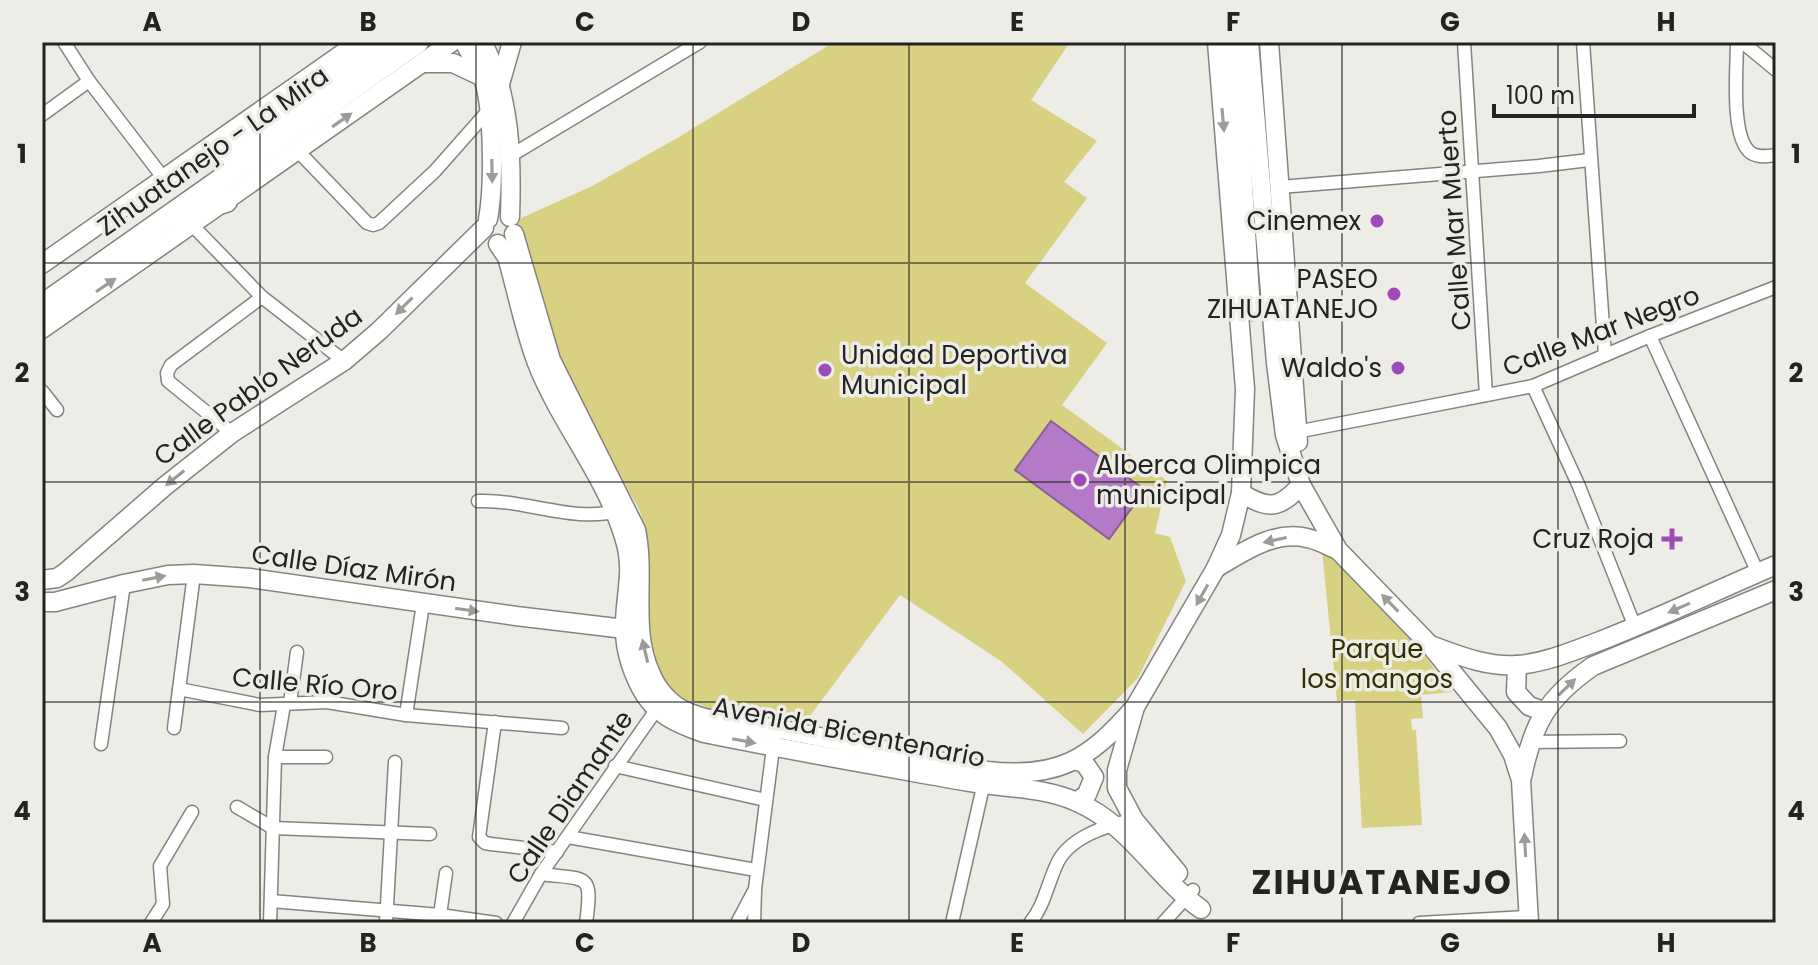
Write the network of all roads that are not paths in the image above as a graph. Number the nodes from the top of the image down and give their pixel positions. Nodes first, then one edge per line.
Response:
1 (64, 42) edge
2 (359, 42) edge
3 (384, 42) edge
4 (452, 42) edge
5 (464, 42) edge
6 (482, 42) edge
7 (512, 42) edge
8 (700, 42) edge
9 (1217, 42) edge
10 (1234, 42) edge
11 (1249, 42) edge
12 (1269, 42) edge
13 (1464, 42) edge
14 (1583, 42) edge
15 (1740, 42) edge
16 (420, 52) edge
17 (1776, 70) edge
18 (1272, 78) junction
19 (89, 81) junction
20 (491, 82) junction
21 (1251, 82) junction
22 (488, 111) junction
23 (42, 115) edge
24 (298, 151) junction
25 (1776, 155) edge
26 (510, 156) junction
27 (1589, 160) junction
28 (1473, 171) junction
29 (165, 180) junction
30 (1280, 187) junction
31 (226, 201) junction
32 (167, 217) junction
33 (486, 224) junction
34 (193, 226) junction
35 (507, 232) junction
36 (42, 264) edge
37 (42, 288) edge
38 (1776, 288) edge
39 (262, 297) junction
40 (42, 306) edge
41 (42, 329) edge
42 (1650, 336) junction
43 (1605, 355) junction
44 (344, 361) junction
45 (1533, 386) junction
46 (42, 391) edge
47 (1486, 395) junction
48 (57, 410) dead end
49 (232, 433) junction
50 (1291, 433) junction
51 (1244, 461) junction
52 (1301, 485) junction
53 (1241, 493) junction
54 (478, 501) dead end
55 (621, 510) junction
56 (1338, 550) junction
57 (88, 553) junction
58 (1776, 565) edge
59 (42, 566) edge
60 (1216, 568) junction
61 (1758, 573) junction
62 (194, 574) junction
63 (50, 579) edge
64 (124, 584) junction
65 (1729, 586) junction
66 (1776, 590) edge
67 (97, 591) junction
68 (423, 604) junction
69 (44, 605) edge
70 (1737, 606) junction
71 (1635, 627) junction
72 (625, 629) junction
73 (1430, 645) junction
74 (297, 652) dead end
75 (1517, 665) junction
76 (179, 689) junction
77 (661, 703) junction
78 (287, 704) junction
79 (1135, 707) junction
80 (1543, 711) junction
81 (406, 715) junction
82 (495, 722) junction
83 (174, 728) dead end
84 (562, 728) dead end
85 (774, 738) junction
86 (1620, 741) dead end
87 (1529, 742) junction
88 (101, 744) dead end
89 (275, 757) junction
90 (326, 757) dead end
91 (395, 762) dead end
92 (1068, 764) junction
93 (615, 766) junction
94 (985, 778) junction
95 (1521, 780) junction
96 (1058, 796) junction
97 (765, 800) junction
98 (1077, 802) junction
99 (237, 807) dead end
100 (192, 812) dead end
101 (1134, 820) junction
102 (1114, 823) junction
103 (273, 828) junction
104 (391, 833) junction
105 (430, 834) dead end
106 (568, 837) junction
107 (557, 852) junction
108 (756, 870) junction
109 (446, 873) dead end
110 (541, 874) junction
111 (755, 889) junction
112 (1189, 894) junction
113 (271, 901) junction
114 (440, 915) junction
115 (1208, 916) edge
116 (386, 917) edge
117 (1529, 920) edge
118 (153, 922) edge
119 (270, 923) edge
120 (496, 923) edge
121 (513, 923) edge
122 (586, 923) edge
123 (737, 923) edge
124 (754, 923) edge
125 (952, 923) edge
126 (1030, 923) edge
127 (1163, 923) edge
128 (1419, 923) edge

1 - 19 street
2 - 29 main road
3 - 37 highway, Zihuatanejo - La Mira
4 - 16 main road
5 - 20 main road
6 - 20 main road
7 - 20 main road
8 - 26 street
9 -> 51 main road
10 - 51 main road
11 - 21 main road
12 - 18 main road
13 - 28 street, Calle Mar Muerto
14 - 27 street
15 - 17 street
15 - 25 street
16 - 20 main road
24 -> 16 main road
16 - 32 highway, Zihuatanejo - La Mira
18 - 21 main road
18 - 30 main road
19 - 23 street
19 - 29 street
20 - 22 main road
20 - 26 main road
21 - 50 main road
22 - 24 street
22 -> 33 main road
24 - 31 main road
26 - 35 main road
27 - 28 street
27 - 43 street
28 - 30 street
28 - 47 street, Calle Mar Muerto
29 - 36 main road
30 - 50 main road
31 - 32 highway
31 - 34 main road
32 - 40 highway, Zihuatanejo - La Mira
33 - 35 main road
33 - 35 main road
33 -> 44 main road, Calle Pablo Neruda
34 - 39 street
41 -> 34 main road
35 - 55 main road
38 - 42 street, Calle Mar Negro
39 - 44 street
39 - 49 street
42 - 43 street, Calle Mar Negro
42 - 61 street
43 - 45 street, Calle Mar Negro
44 - 49 main road, Calle Pablo Neruda
45 - 47 street, Calle Mar Negro
45 - 71 street
46 - 48 street
47 - 50 street, Calle Mar Negro
49 -> 57 main road, Calle Pablo Neruda
50 - 52 main road
51 - 53 main road
52 - 53 main road
52 - 56 main road
53 - 60 main road
54 - 55 street
55 - 72 main road
77 -> 55 main road
56 -> 60 main road
73 -> 56 main road
57 - 63 main road, Calle Pablo Neruda
57 - 67 main road
58 - 61 main road
59 - 63 street
60 -> 79 main road
61 - 65 main road
64 -> 62 main road, Calle Díaz Mirón
62 - 68 main road, Calle Díaz Mirón
62 - 76 street
64 - 67 main road, Calle Díaz Mirón
64 - 88 street
65 - 70 main road
65 -> 71 main road
66 - 70 main road
67 - 69 main road, Calle Díaz Mirón
68 -> 72 main road, Calle Díaz Mirón
68 - 81 street
80 -> 70 main road
71 - 75 main road
72 - 77 main road
73 - 75 main road
73 - 95 main road
74 - 78 street
75 - 80 main road
76 - 78 street, Calle Río Oro
76 - 83 street
77 - 85 main road, Avenida Bicentenario
77 - 93 street, Calle Diamante
78 - 81 street, Calle Río Oro
78 - 89 street
79 - 92 main road, Avenida Bicentenario
79 - 101 main road
80 - 87 main road
81 - 82 street, Calle Río Oro
82 - 84 street, Calle Río Oro
82 - 107 street
85 - 94 main road, Avenida Bicentenario
85 - 97 street
86 - 87 street
87 - 95 main road
89 - 90 street
89 - 103 street
91 - 104 street
92 - 94 main road, Avenida Bicentenario
92 - 96 main road
92 - 98 main road
93 - 97 street
93 - 106 street, Calle Diamante
94 - 96 main road, Avenida Bicentenario
94 - 125 street
117 -> 95 main road
96 - 98 main road, Avenida Bicentenario
97 - 108 street
98 - 102 main road, Avenida Bicentenario
99 - 103 street
100 - 118 street
101 - 102 street
101 - 112 main road
102 - 112 main road, Avenida Bicentenario
102 - 126 street
103 - 104 street
103 - 113 street
104 - 105 street
104 - 116 street
106 - 107 street, Calle Diamante
106 - 108 street
107 - 110 street, Calle Diamante
108 - 111 street
109 - 114 street
110 - 121 street, Calle Diamante
110 - 122 street
111 - 123 street
111 - 124 street
112 - 115 main road, Avenida Bicentenario
112 - 127 street
113 - 116 street
113 - 119 street
114 - 116 street
114 - 120 street
117 - 128 street

